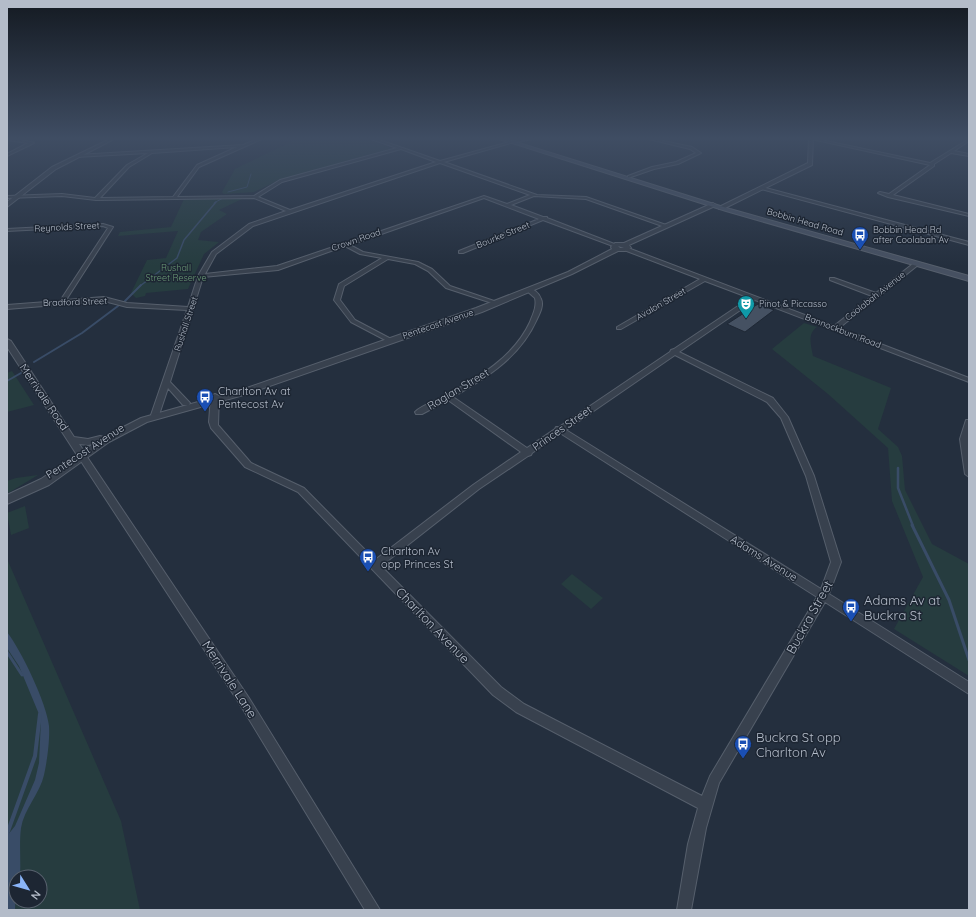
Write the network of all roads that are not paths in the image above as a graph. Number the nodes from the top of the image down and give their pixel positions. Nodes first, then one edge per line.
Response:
1 (38, 181) edge
2 (114, 181) edge
3 (187, 181) edge
4 (282, 181) edge
5 (383, 181) edge
6 (493, 181) edge
7 (640, 181) edge
8 (776, 181) edge
9 (911, 181) edge
10 (762, 188) junction
11 (880, 193) dead end
12 (533, 195) junction
13 (175, 196) junction
14 (889, 196) junction
15 (7, 197) edge
16 (18, 197) junction
17 (255, 197) junction
18 (96, 199) junction
19 (7, 205) edge
20 (508, 205) junction
21 (713, 205) junction
22 (721, 208) junction
23 (290, 211) junction
24 (969, 215) edge
25 (544, 218) junction
26 (667, 226) junction
27 (7, 230) edge
28 (344, 244) junction
29 (969, 244) edge
30 (616, 247) junction
31 (626, 247) junction
32 (461, 252) dead end
33 (386, 258) junction
34 (916, 264) junction
35 (201, 276) junction
36 (704, 279) junction
37 (832, 279) dead end
38 (969, 279) edge
39 (529, 290) junction
40 (876, 295) junction
41 (754, 298) junction
42 (63, 301) junction
43 (497, 303) junction
44 (7, 307) edge
45 (191, 308) junction
46 (619, 328) dead end
47 (835, 328) junction
48 (7, 341) edge
49 (391, 341) junction
50 (673, 351) junction
51 (969, 380) edge
52 (167, 383) junction
53 (448, 397) junction
54 (215, 398) junction
55 (186, 403) junction
56 (419, 412) dead end
57 (156, 413) junction
58 (969, 422) edge
59 (559, 429) junction
60 (100, 439) junction
61 (73, 440) junction
62 (528, 452) junction
63 (81, 455) junction
64 (969, 474) edge
65 (7, 500) edge
66 (376, 565) junction
67 (823, 596) junction
68 (969, 688) edge
69 (704, 804) junction
70 (373, 910) edge
71 (684, 910) edge

1 - 16 street
2 - 18 street
3 - 13 street
4 - 17 street
5 - 23 street, Rushall Street
6 - 12 street
7 - 21 main road, Bobbin Head Road
8 - 10 street
9 - 14 street
10 - 22 street
10 - 29 street
11 - 14 street
12 - 20 street
12 - 26 street
13 - 17 street
13 - 18 street
14 - 24 street
15 - 16 street
16 - 18 street
16 - 19 street
17 - 23 street
20 - 25 street
20 - 28 street, Crown Road
21 - 22 main road, Bobbin Head Road
21 - 26 street, Pentecost Avenue
22 - 34 main road, Bobbin Head Road
23 - 35 street, Rushall Street
25 - 30 street
25 - 32 street, Bourke Street
26 - 31 street, Pentecost Avenue
27 - 42 street, Reynolds Street
28 - 33 street
28 - 35 street, Crown Road
30 - 31 street, Pentecost Avenue
30 - 39 street, Pentecost Avenue
31 - 36 street, Bannockburn Road
33 - 43 street
33 - 49 street
34 - 38 main road, Bobbin Head Road
34 - 40 street, Coolabah Avenue
35 - 45 street, Rushall Street
36 - 41 street, Bannockburn Road
36 - 46 street, Avalon Street
37 - 40 street
39 - 43 street, Pentecost Avenue
39 - 53 street, Raglan Street
40 - 47 street, Coolabah Avenue
41 - 47 street, Bannockburn Road
41 - 50 street, Princes Street
42 - 44 street, Bradford Street
42 - 45 street, Bradford Street
43 - 49 street, Pentecost Avenue
45 - 52 street, Rushall Street
47 - 51 street, Bannockburn Road
48 - 61 street, Merrivale Road
49 - 54 street, Pentecost Avenue
50 - 59 street, Princes Street
50 - 67 street, Buckra Street
52 - 55 street
52 - 57 street, Rushall Street
53 - 56 street, Raglan Street
53 - 62 street
54 - 55 street, Pentecost Avenue
54 - 57 street, Pentecost Avenue
54 - 66 street, Charlton Avenue
55 - 57 street, Pentecost Avenue
57 - 60 street, Pentecost Avenue
57 - 63 street, Pentecost Avenue
58 - 64 street
59 - 62 street, Princes Street
59 - 67 street, Adams Avenue
60 - 61 street
60 - 63 street, Pentecost Avenue
61 - 63 street, Merrivale Road
62 - 66 street, Princes Street
63 - 65 street, Pentecost Avenue
63 - 70 street, Merrivale Lane
66 - 69 street, Charlton Avenue
67 - 68 street, Adams Avenue
67 - 69 street, Buckra Street
69 - 71 street, Buckra Street

